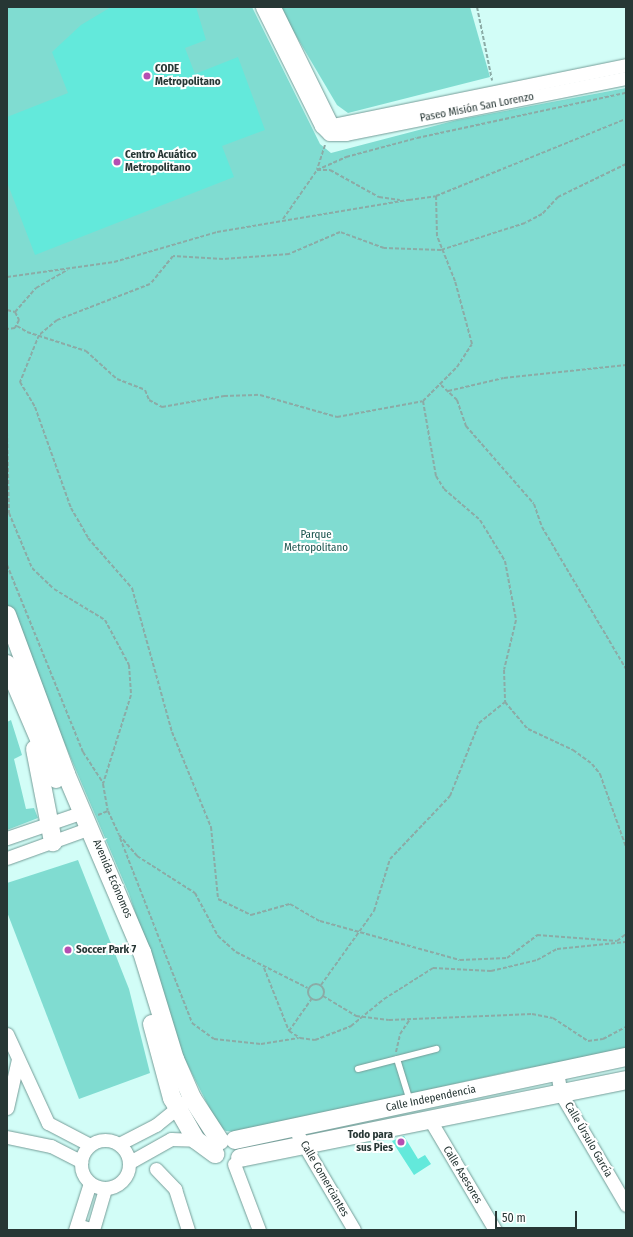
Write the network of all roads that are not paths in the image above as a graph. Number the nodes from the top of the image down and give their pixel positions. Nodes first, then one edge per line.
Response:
1 (262, 7) edge
2 (274, 7) edge
3 (626, 65) edge
4 (626, 78) edge
5 (330, 129) junction
6 (7, 615) edge
7 (7, 664) edge
8 (39, 695) junction
9 (26, 709) junction
10 (78, 814) junction
11 (50, 824) junction
12 (85, 830) junction
13 (7, 838) edge
14 (53, 842) junction
15 (7, 858) edge
16 (7, 1034) edge
17 (436, 1049) dead end
18 (626, 1057) edge
19 (18, 1059) junction
20 (397, 1059) junction
21 (358, 1068) dead end
22 (557, 1072) junction
23 (626, 1080) edge
24 (561, 1094) junction
25 (184, 1102) junction
26 (411, 1103) junction
27 (7, 1108) edge
28 (430, 1120) junction
29 (294, 1128) junction
30 (7, 1137) edge
31 (196, 1140) junction
32 (119, 1144) junction
33 (90, 1145) junction
34 (224, 1145) junction
35 (304, 1146) junction
36 (81, 1161) junction
37 (237, 1161) junction
38 (130, 1162) junction
39 (156, 1169) dead end
40 (90, 1183) junction
41 (105, 1189) junction
42 (626, 1205) edge
43 (76, 1228) edge
44 (93, 1230) edge
45 (188, 1230) edge
46 (259, 1230) edge
47 (354, 1230) edge
48 (495, 1230) edge

1 - 5 street
2 - 5 street
3 - 5 street, Paseo Misión San Lorenzo
4 - 5 street, Paseo Misión San Lorenzo
6 - 8 street, Avenida Ecónomos
7 - 9 street, Avenida Ecónomos
8 - 9 street
8 - 10 street, Avenida Ecónomos
9 - 10 street, Avenida Ecónomos
9 - 11 street
10 - 11 street
10 - 12 street, Avenida Ecónomos
11 - 13 street
11 - 14 street
12 - 14 street
12 - 25 street, Avenida Ecónomos
14 - 15 street
16 - 19 street
17 - 20 lane
18 - 22 street, Calle Independencia
19 - 27 street
19 - 33 street
20 - 21 lane
20 - 26 lane
22 - 24 street, Calle Úrsulo García
22 - 26 street, Calle Independencia
23 - 24 street, Calle Independencia
24 - 28 street, Calle Independencia
24 - 42 street, Calle Úrsulo García
25 - 31 street, Avenida Ecónomos
25 - 32 street
25 - 34 street, Avenida Ecónomos
26 - 29 street, Calle Independencia
28 - 35 street, Calle Independencia
28 - 48 street, Calle Asesores
29 - 34 street, Calle Independencia
29 - 35 street, Calle Comerciantes
30 - 36 street
31 - 34 street, Avenida Ecónomos
31 - 38 street
32 - 33 street
32 - 38 street
33 - 36 street
34 - 37 street
34 - 37 street
35 - 37 street, Calle Independencia
35 - 47 street, Calle Comerciantes
36 - 40 street
37 - 46 street
38 - 41 street
39 - 45 street
40 - 41 street
40 - 43 street
41 - 44 street
43 - 44 street

